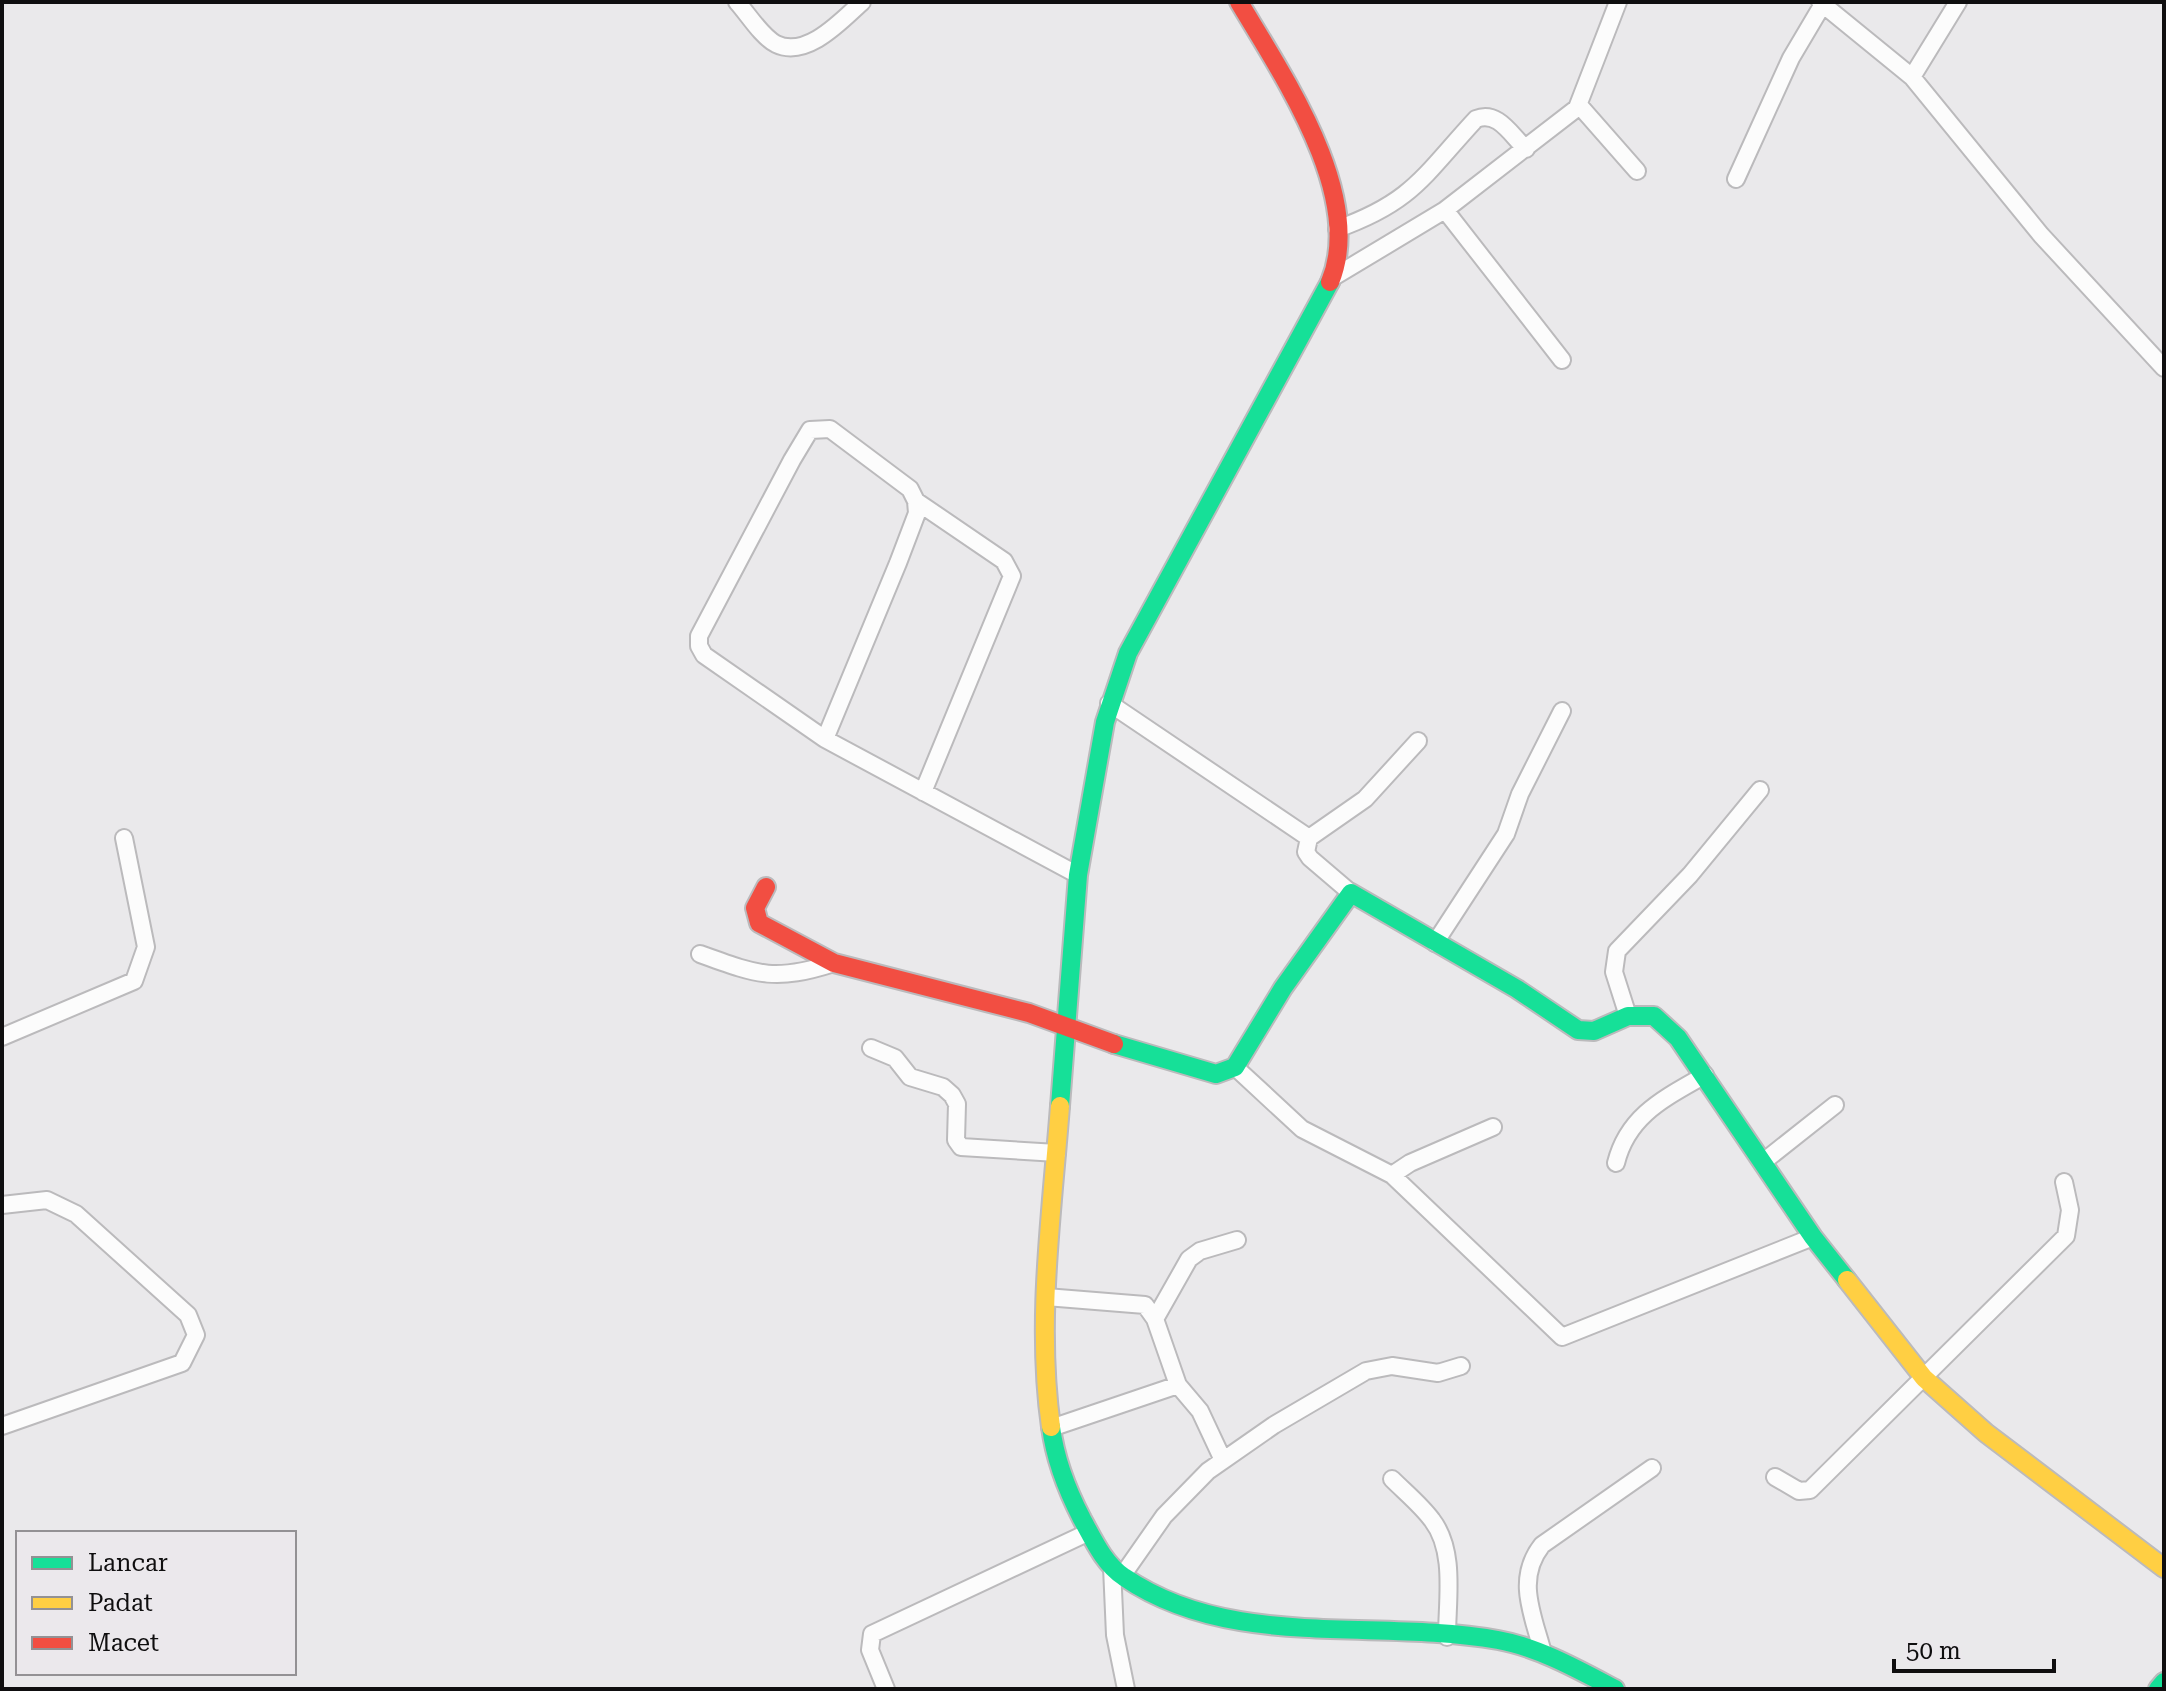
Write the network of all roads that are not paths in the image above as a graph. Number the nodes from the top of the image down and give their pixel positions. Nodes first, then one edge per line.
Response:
1 (737, 2) edge
2 (862, 2) edge
3 (1239, 2) edge
4 (1618, 2) edge
5 (1958, 2) edge
6 (1821, 3) edge
7 (1912, 77) junction
8 (1579, 105) junction
9 (1526, 149) junction
10 (1637, 171) dead end
11 (1736, 179) dead end
12 (1445, 210) junction
13 (1337, 229) junction
14 (1332, 278) junction
15 (1562, 360) dead end
16 (2164, 368) edge
17 (916, 501) junction
18 (1109, 703) junction
19 (1562, 711) dead end
20 (825, 739) junction
21 (1418, 741) dead end
22 (1760, 790) dead end
23 (923, 792) junction
24 (124, 838) dead end
25 (1309, 838) junction
26 (1078, 875) junction
27 (766, 887) dead end
28 (1351, 893) junction
29 (1435, 943) junction
30 (700, 954) dead end
31 (834, 963) junction
32 (1628, 1016) junction
33 (1066, 1027) junction
34 (2, 1037) edge
35 (871, 1048) dead end
36 (1235, 1067) junction
37 (1705, 1075) junction
38 (1835, 1105) dead end
39 (1493, 1127) dead end
40 (1057, 1153) junction
41 (1763, 1162) junction
42 (1616, 1163) dead end
43 (1392, 1175) junction
44 (2064, 1182) dead end
45 (2, 1205) edge
46 (1813, 1237) junction
47 (1237, 1240) dead end
48 (1046, 1297) junction
49 (1155, 1319) junction
50 (1461, 1366) dead end
51 (1924, 1378) junction
52 (1178, 1385) junction
53 (2, 1426) edge
54 (1051, 1428) junction
55 (1222, 1458) junction
56 (1652, 1468) dead end
57 (1775, 1477) dead end
58 (1392, 1479) dead end
59 (1087, 1533) junction
60 (2164, 1568) edge
61 (1117, 1571) junction
62 (1447, 1637) junction
63 (1543, 1653) junction
64 (2164, 1682) edge
65 (886, 1689) edge
66 (1126, 1689) edge
67 (1615, 1689) edge
68 (2158, 1689) edge

1 - 2 street
3 - 13 main road
4 - 8 street
5 - 7 street
6 - 7 street
6 - 11 street
7 - 16 street
8 - 9 street
8 - 10 street
9 - 12 street
9 - 13 street
12 - 14 street
12 - 15 street
13 - 14 main road
14 - 18 main road
17 - 20 street
17 - 20 street
17 - 23 street
18 - 25 street
18 - 26 main road
19 - 29 street
20 - 23 street
21 - 25 street
22 - 32 street
23 - 26 street
24 - 34 street
25 - 28 street
26 - 33 main road
27 - 31 main road
28 - 29 main road
28 - 36 main road
29 - 32 main road
30 - 31 street
31 - 33 main road
32 - 37 main road
33 - 36 main road
33 - 40 main road
35 - 40 street
36 - 43 street
37 - 41 main road
37 - 42 street
38 - 41 street
39 - 43 street
40 - 48 main road
41 - 46 main road
43 - 46 street
44 - 51 street
45 - 53 street
46 - 51 main road
47 - 49 street
48 - 49 street
48 - 54 main road
49 - 52 street
50 - 55 street
51 - 57 street
51 - 60 main road
52 - 54 street
52 - 55 street
54 - 59 main road
55 - 61 street
56 - 63 street
58 - 62 street
59 - 61 main road
59 - 65 street
61 - 62 main road
61 - 66 street
62 - 63 main road
63 - 67 main road
64 - 68 main road

